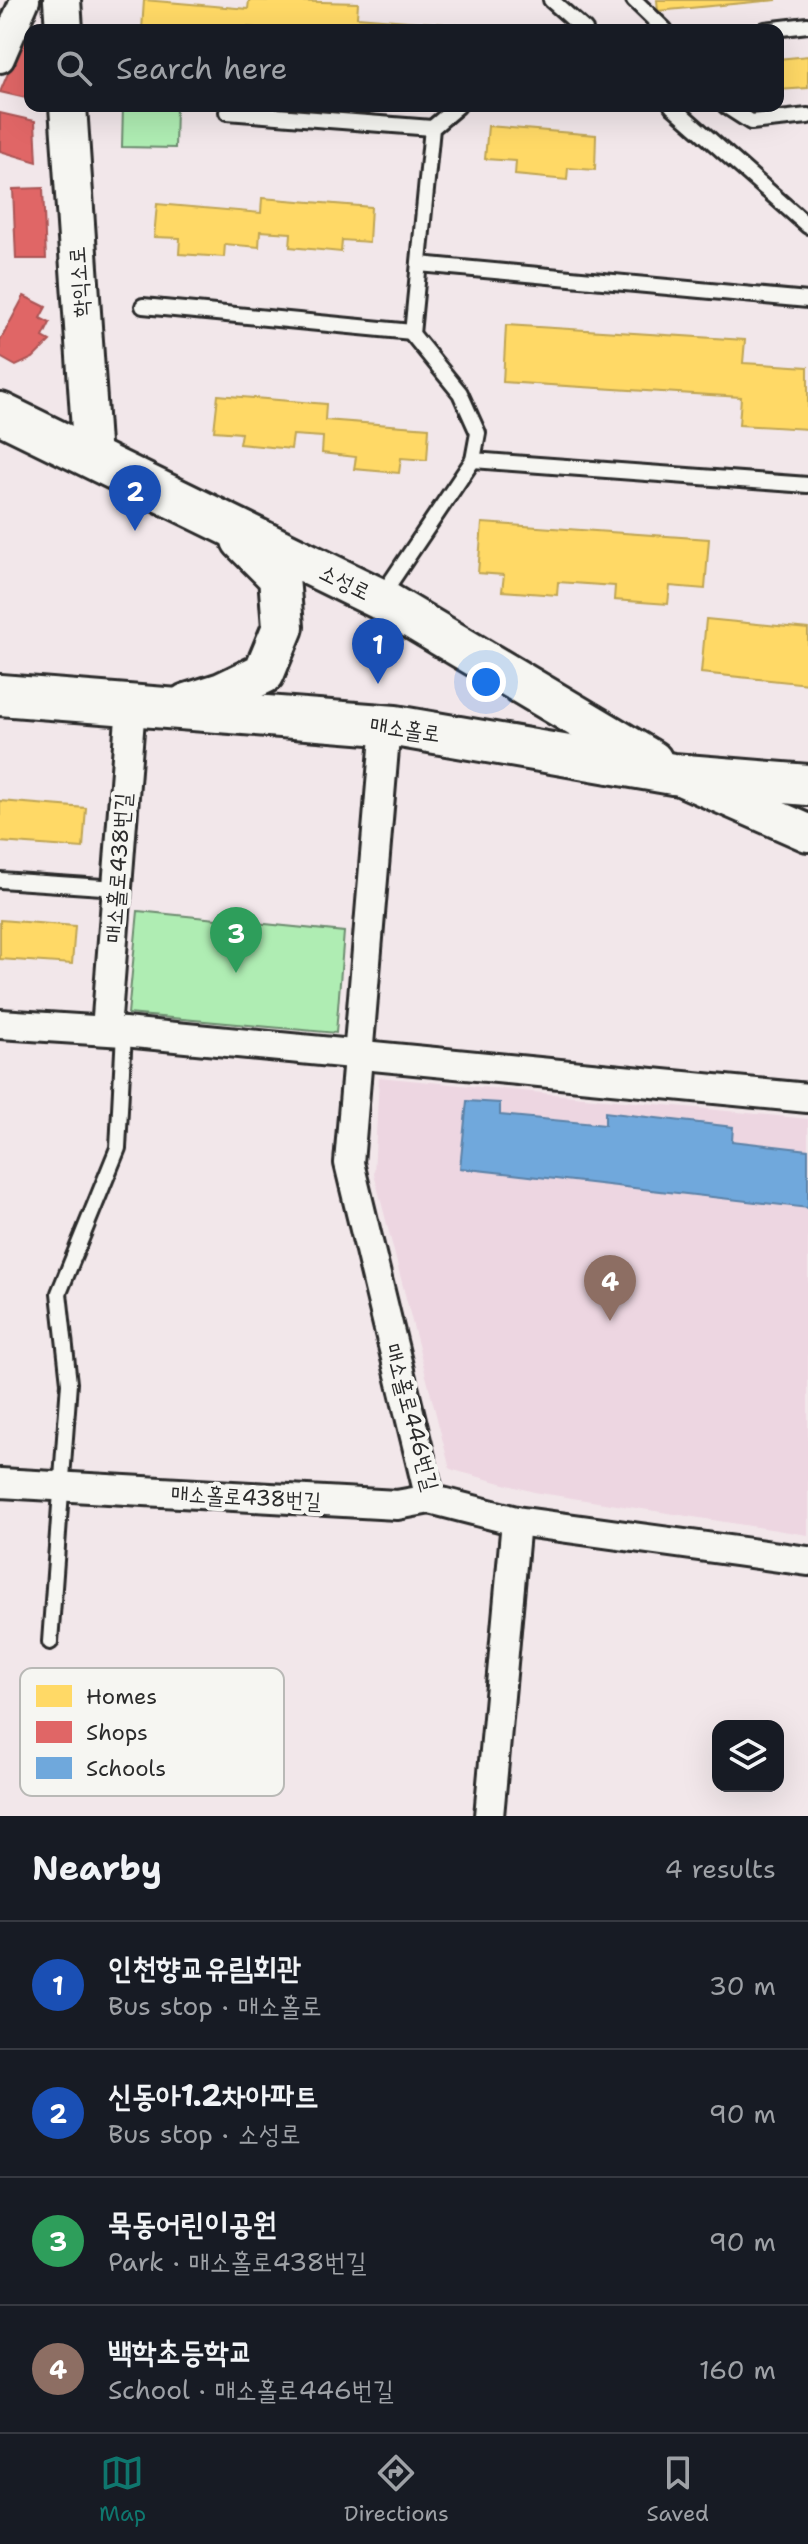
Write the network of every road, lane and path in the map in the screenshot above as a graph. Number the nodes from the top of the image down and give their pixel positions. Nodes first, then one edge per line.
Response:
1 (25, 0) edge
2 (62, 0) edge
3 (551, 0) edge
4 (634, 0) edge
5 (64, 24) edge
6 (578, 24) edge
7 (659, 24) edge
8 (808, 25) edge
9 (784, 28) edge
10 (0, 58) edge
11 (68, 112) edge
12 (227, 112) dead end
13 (451, 112) edge
14 (679, 112) edge
15 (735, 112) edge
16 (808, 116) edge
17 (432, 128) junction
18 (808, 226) edge
19 (419, 264) junction
20 (808, 300) edge
21 (143, 306) dead end
22 (412, 332) junction
23 (0, 413) edge
24 (92, 459) junction
25 (473, 460) junction
26 (808, 485) edge
27 (225, 523) junction
28 (380, 599) junction
29 (0, 695) edge
30 (131, 705) junction
31 (170, 709) junction
32 (386, 725) junction
33 (673, 774) junction
34 (808, 785) edge
35 (808, 833) edge
36 (0, 880) edge
37 (117, 888) junction
38 (0, 1024) edge
39 (115, 1031) junction
40 (357, 1054) junction
41 (808, 1098) edge
42 (0, 1483) edge
43 (62, 1486) junction
44 (430, 1499) junction
45 (516, 1521) junction
46 (808, 1561) edge
47 (50, 1642) dead end
48 (489, 1816) edge

1 - 10 street
2 - 5 street
3 - 6 lane
4 - 7 lane
8 - 9 lane
11 - 24 street, 학익소로
12 - 17 lane
13 - 17 lane
14 - 18 lane
15 - 16 lane
17 - 19 lane
19 - 20 lane
19 - 22 lane
21 - 22 lane
22 - 25 lane
23 - 24 main road, 소성로
24 - 27 main road, 소성로
25 - 26 lane
25 - 28 lane
27 - 28 main road, 소성로
27 - 31 main road
28 - 33 main road, 소성로
29 - 30 main road, 매소홀로
30 - 31 main road, 매소홀로
30 - 37 street, 매소홀로438번길
31 - 32 main road, 매소홀로
32 - 33 main road, 매소홀로
32 - 40 street, 매소홀로446번길
33 - 34 main road, 매소홀로
33 - 35 street, 소성로
36 - 37 lane
37 - 39 street, 매소홀로438번길
38 - 39 street
39 - 40 street
39 - 43 lane, 매소홀로438번길
40 - 41 street
40 - 44 street, 매소홀로446번길
42 - 43 street, 매소홀로438번길
43 - 44 street, 매소홀로438번길
43 - 47 lane, 매소홀로438번길
44 - 45 street, 매소홀로446번길
45 - 46 street, 매소홀로446번길
45 - 48 street

